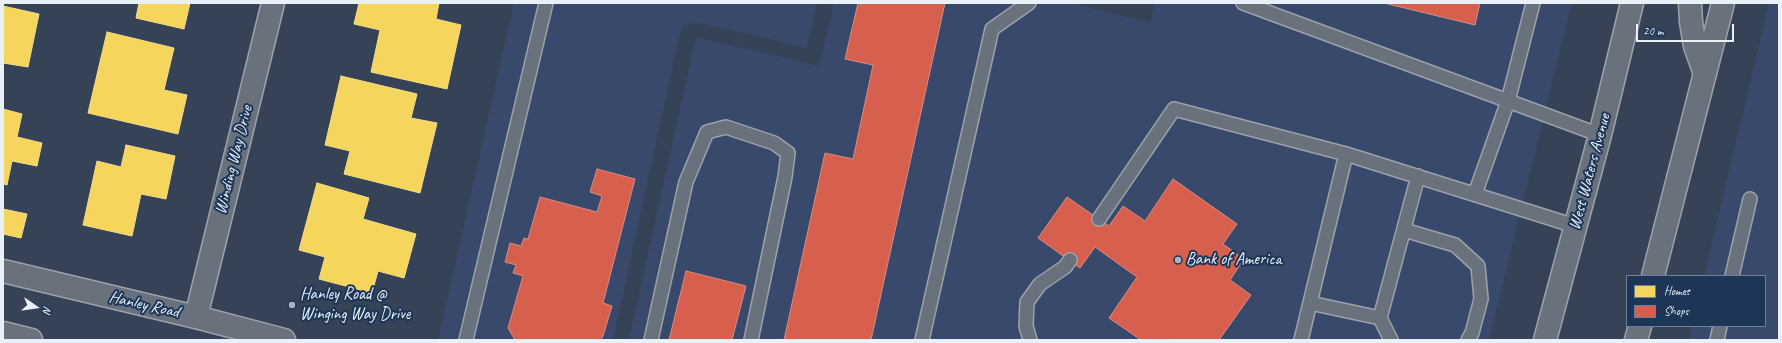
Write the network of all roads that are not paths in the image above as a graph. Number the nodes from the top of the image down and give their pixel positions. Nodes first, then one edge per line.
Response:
1 (273, 3) edge
2 (546, 3) edge
3 (1029, 3) edge
4 (1242, 3) edge
5 (1533, 3) edge
6 (1632, 3) edge
7 (1690, 3) edge
8 (1723, 3) edge
9 (1705, 74) junction
10 (1508, 101) junction
11 (1600, 135) junction
12 (1346, 154) junction
13 (1418, 176) junction
14 (1475, 194) junction
15 (1750, 199) dead end
16 (1099, 219) dead end
17 (1576, 226) junction
18 (1404, 230) junction
19 (1070, 260) dead end
20 (3, 271) edge
21 (1653, 275) edge
22 (1732, 275) edge
23 (1310, 303) junction
24 (196, 317) junction
25 (1380, 318) junction
26 (1640, 327) edge
27 (1720, 327) edge
28 (3, 333) edge
29 (31, 340) edge
30 (284, 340) edge
31 (466, 340) edge
32 (651, 340) edge
33 (751, 340) edge
34 (922, 340) edge
35 (1030, 340) edge
36 (1301, 340) edge
37 (1391, 340) edge
38 (1468, 340) edge
39 (1545, 340) edge
40 (1636, 340) edge
41 (1717, 340) edge

1 - 24 main road, Winding Way Drive
2 - 31 lane
3 - 34 lane
4 - 10 lane
5 - 10 lane
6 - 11 main road, West Waters Avenue
7 - 9 main road
8 - 9 main road
9 - 21 main road
10 - 11 lane
10 - 14 lane
11 - 17 main road, West Waters Avenue
12 - 13 lane
12 - 16 lane
12 - 23 lane
13 - 14 lane
13 - 18 lane
14 - 17 lane
15 - 22 lane
17 - 39 main road, West Waters Avenue
18 - 25 lane
18 - 38 lane
19 - 35 lane
20 - 24 main road, Hanley Road
23 - 25 lane
23 - 36 lane
24 - 30 main road, Hanley Road
25 - 37 lane
26 - 40 main road
27 - 41 lane
28 - 29 main road
32 - 33 lane

